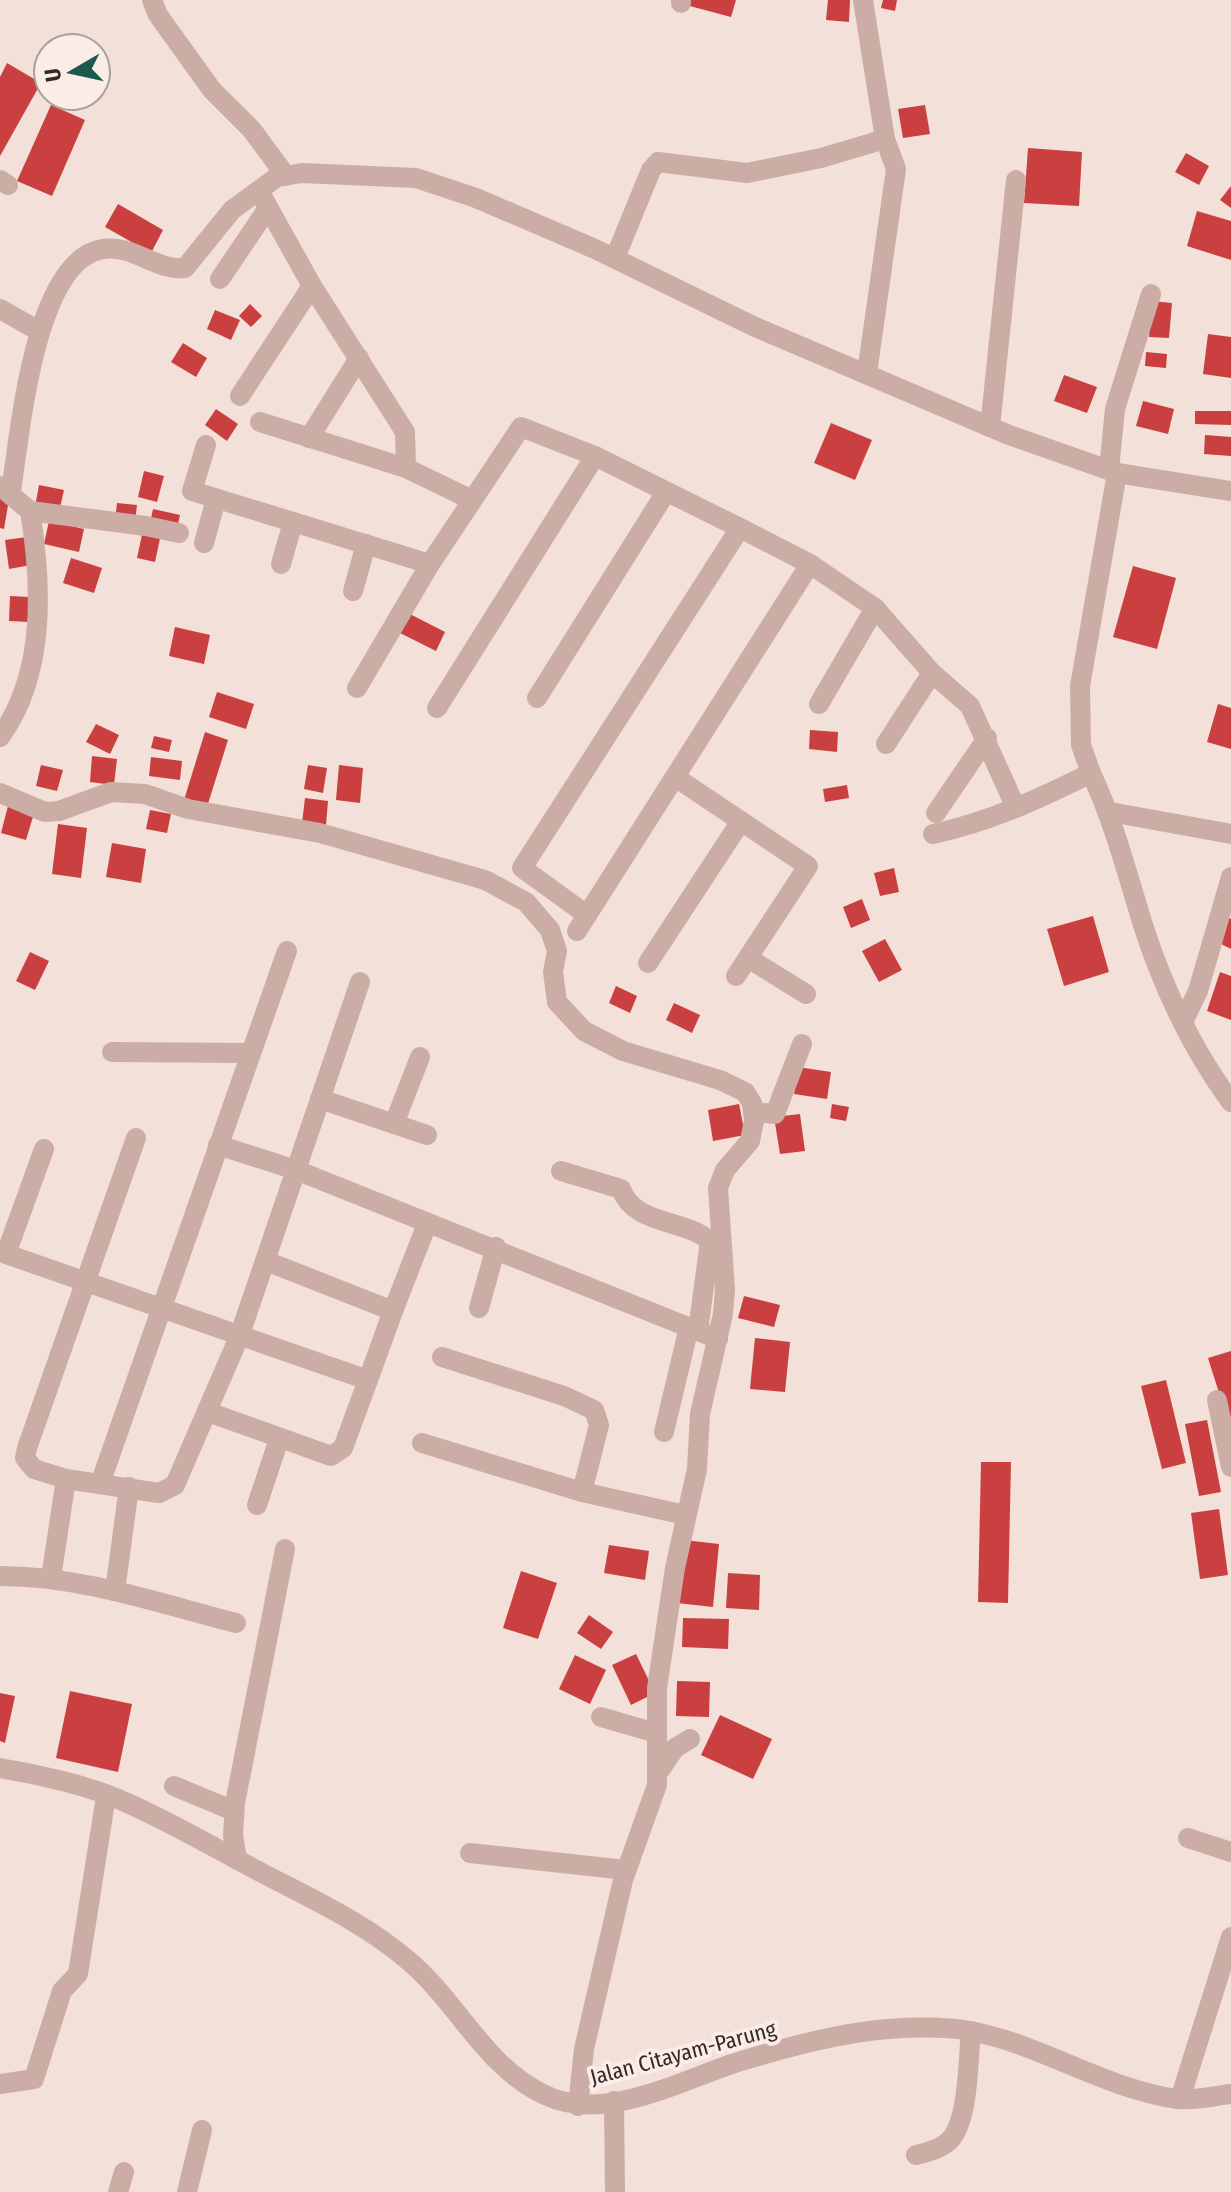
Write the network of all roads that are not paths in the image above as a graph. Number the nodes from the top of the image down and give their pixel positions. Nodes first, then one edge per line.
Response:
1 (152, 0) edge
2 (863, 0) edge
3 (885, 139) junction
4 (286, 176) junction
5 (1016, 180) dead end
6 (615, 258) junction
7 (220, 279) dead end
8 (312, 286) junction
9 (1151, 294) dead end
10 (0, 309) edge
11 (39, 331) junction
12 (359, 358) junction
13 (867, 373) junction
14 (240, 396) dead end
15 (260, 422) dead end
16 (990, 427) junction
17 (309, 438) junction
18 (206, 445) dead end
19 (595, 456) junction
20 (406, 468) junction
21 (1113, 471) junction
22 (5, 489) edge
23 (1231, 491) edge
24 (666, 492) junction
25 (216, 499) junction
26 (472, 500) junction
27 (30, 511) junction
28 (293, 522) junction
29 (740, 528) junction
30 (179, 533) dead end
31 (204, 543) dead end
32 (366, 544) junction
33 (281, 564) dead end
34 (430, 564) junction
35 (810, 564) junction
36 (353, 591) dead end
37 (875, 608) junction
38 (932, 673) junction
39 (357, 688) dead end
40 (537, 698) dead end
41 (819, 704) dead end
42 (437, 708) dead end
43 (0, 737) edge
44 (987, 738) junction
45 (886, 744) dead end
46 (1091, 773) junction
47 (675, 777) junction
48 (0, 793) edge
49 (1016, 808) junction
50 (1110, 812) junction
51 (741, 821) junction
52 (1231, 834) edge
53 (1231, 877) edge
54 (287, 951) dead end
55 (748, 958) junction
56 (648, 963) dead end
57 (736, 976) dead end
58 (360, 982) dead end
59 (806, 994) dead end
60 (1183, 1022) junction
61 (802, 1044) dead end
62 (112, 1052) dead end
63 (250, 1053) junction
64 (420, 1057) dead end
65 (320, 1099) junction
66 (1231, 1102) edge
67 (754, 1112) junction
68 (394, 1124) junction
69 (427, 1135) dead end
70 (136, 1138) dead end
71 (218, 1145) junction
72 (44, 1149) dead end
73 (296, 1170) junction
74 (561, 1171) dead end
75 (427, 1224) junction
76 (496, 1247) junction
77 (266, 1261) junction
78 (3, 1263) edge
79 (83, 1282) junction
80 (479, 1308) dead end
81 (161, 1309) junction
82 (393, 1311) junction
83 (694, 1329) junction
84 (239, 1337) junction
85 (718, 1339) junction
86 (442, 1357) dead end
87 (368, 1380) junction
88 (1217, 1400) dead end
89 (208, 1412) junction
90 (664, 1432) dead end
91 (279, 1439) junction
92 (422, 1443) dead end
93 (1231, 1467) edge
94 (66, 1479) junction
95 (101, 1481) junction
96 (129, 1487) junction
97 (582, 1492) junction
98 (257, 1505) dead end
99 (685, 1515) junction
100 (285, 1549) dead end
101 (0, 1576) edge
102 (51, 1578) junction
103 (115, 1591) junction
104 (236, 1623) dead end
105 (601, 1717) dead end
106 (656, 1733) junction
107 (690, 1739) dead end
108 (0, 1768) edge
109 (658, 1773) junction
110 (174, 1786) dead end
111 (106, 1796) junction
112 (234, 1811) junction
113 (1188, 1838) dead end
114 (1231, 1852) edge
115 (470, 1853) dead end
116 (237, 1860) junction
117 (626, 1870) junction
118 (1231, 1937) edge
119 (971, 2031) junction
120 (0, 2084) edge
121 (1231, 2094) edge
122 (1180, 2099) junction
123 (614, 2101) junction
124 (578, 2106) junction
125 (202, 2130) dead end
126 (916, 2155) dead end
127 (187, 2192) edge
128 (615, 2192) edge

1 - 4 street
2 - 3 street
3 - 6 street
3 - 13 street
4 - 6 street
4 - 11 street
5 - 16 street
6 - 13 street
7 - 8 street
8 - 12 street
8 - 14 street
9 - 21 street
10 - 11 street
11 - 22 street
12 - 17 street
12 - 20 street
13 - 16 street
15 - 17 street
16 - 21 street
17 - 20 street
18 - 25 street
19 - 24 street
19 - 26 street
19 - 42 street
20 - 26 street
21 - 23 street
21 - 46 street
22 - 27 street
24 - 29 street
24 - 40 street
25 - 28 street
25 - 31 street
26 - 34 street
27 - 30 street
27 - 43 street
28 - 32 street
28 - 33 street
29 - 35 street
29 - 47 street
32 - 34 street
32 - 36 street
34 - 39 street
35 - 37 street
35 - 47 street
37 - 38 street
37 - 41 street
38 - 44 street
38 - 45 street
44 - 49 street
44 - 49 street
46 - 49 street
46 - 50 street
47 - 51 street
48 - 67 street
50 - 52 street
50 - 60 street
51 - 55 street
51 - 56 street
53 - 60 street
54 - 63 street
55 - 57 street
55 - 59 street
58 - 65 street
60 - 66 street
61 - 67 street
62 - 63 street
63 - 71 street
64 - 68 street
65 - 68 street
65 - 73 street
67 - 85 street
68 - 69 street
70 - 79 street
71 - 73 street
71 - 81 street
72 - 78 street
73 - 75 street
73 - 77 street
74 - 83 street
75 - 76 street
75 - 82 street
76 - 80 street
76 - 83 street
77 - 82 street
77 - 84 street
78 - 79 street
79 - 81 street
79 - 94 street
81 - 84 street
81 - 95 street
82 - 87 street
83 - 85 street
83 - 90 street
84 - 87 street
84 - 89 street
85 - 99 street
86 - 97 street
87 - 91 street
88 - 93 street
89 - 91 street
89 - 96 street
91 - 98 street
92 - 97 street
94 - 95 street
94 - 102 street
95 - 96 street
96 - 103 street
97 - 99 street
99 - 106 street
100 - 112 street
101 - 102 street
102 - 103 street
103 - 104 street
105 - 106 street
106 - 109 street
107 - 109 street
108 - 111 street, Jalan Citayam-Parung
109 - 117 street
110 - 112 street
111 - 116 street, Jalan Citayam-Parung
111 - 120 street
112 - 116 street
113 - 114 street
115 - 117 street
116 - 124 street, Jalan Citayam-Parung
117 - 124 street
118 - 122 street
119 - 122 street, Jalan Citayam-Parung
119 - 123 street, Jalan Citayam-Parung
119 - 126 street
121 - 122 street, Jalan Citayam-Parung
123 - 124 street, Jalan Citayam-Parung
123 - 128 street
125 - 127 street

